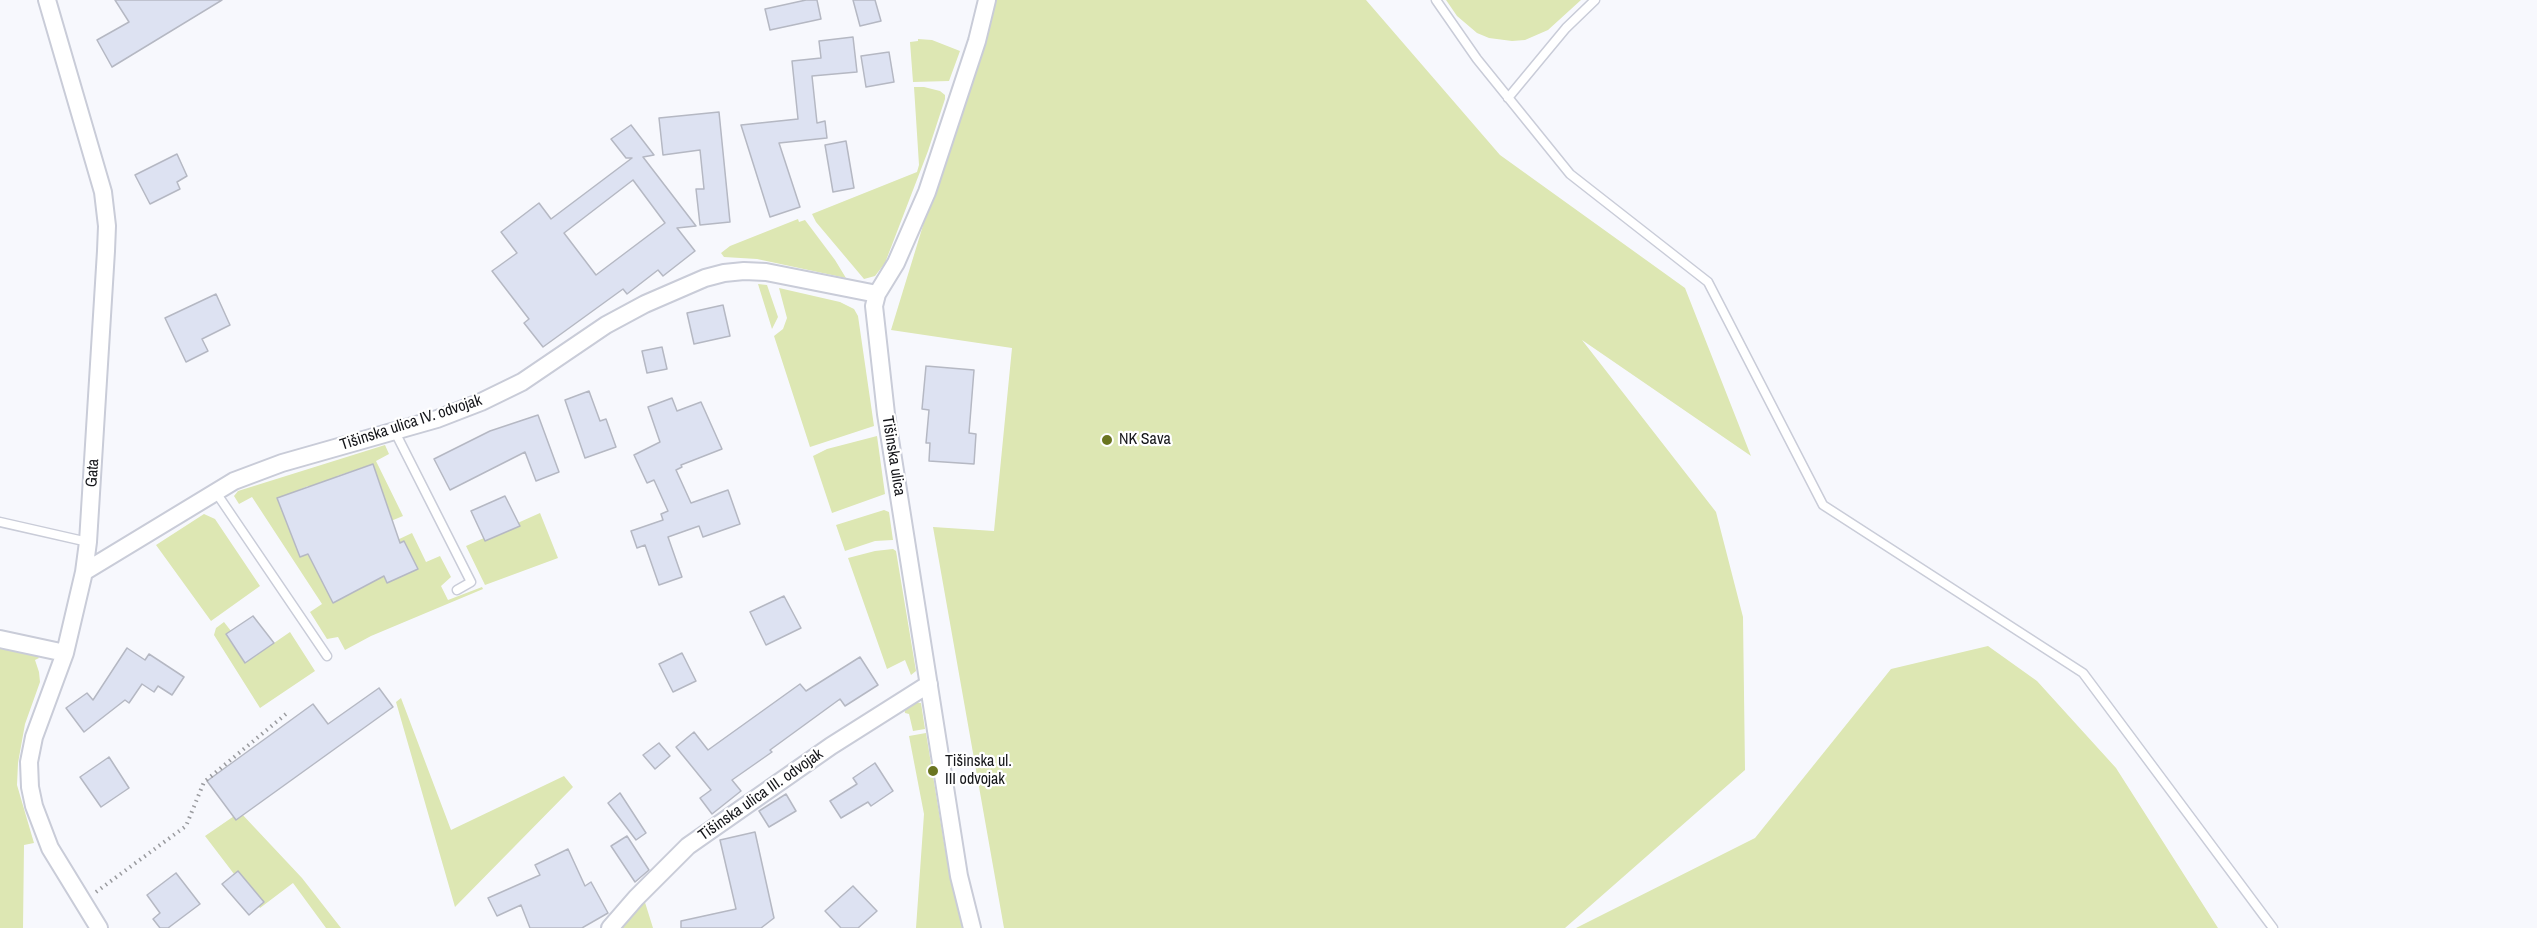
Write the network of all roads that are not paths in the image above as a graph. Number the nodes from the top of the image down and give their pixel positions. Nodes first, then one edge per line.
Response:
1 (47, 0) edge
2 (987, 0) edge
3 (1436, 0) edge
4 (1595, 0) edge
5 (1508, 98) junction
6 (877, 294) junction
7 (394, 430) junction
8 (214, 491) junction
9 (0, 522) edge
10 (88, 542) junction
11 (84, 572) junction
12 (457, 590) dead end
13 (0, 639) edge
14 (65, 653) junction
15 (327, 656) dead end
16 (929, 684) junction
17 (99, 928) edge
18 (610, 928) edge
19 (972, 928) edge
20 (2273, 928) edge

1 - 10 street, Gata
2 - 6 street, Tišinska ulica
3 - 5 lane
4 - 5 lane
5 - 20 lane
6 - 7 street, Tišinska ulica IV. odvojak
6 - 16 street, Tišinska ulica
7 - 8 street, Tišinska ulica IV. odvojak
7 - 12 lane
8 - 11 street, Tišinska ulica IV. odvojak
8 - 15 lane
9 - 10 lane
10 - 11 street, Gata
11 - 14 street, Gata
13 - 14 street
14 - 17 street, Gata
16 - 18 street, Tišinska ulica III. odvojak
16 - 19 street, Tišinska ulica

